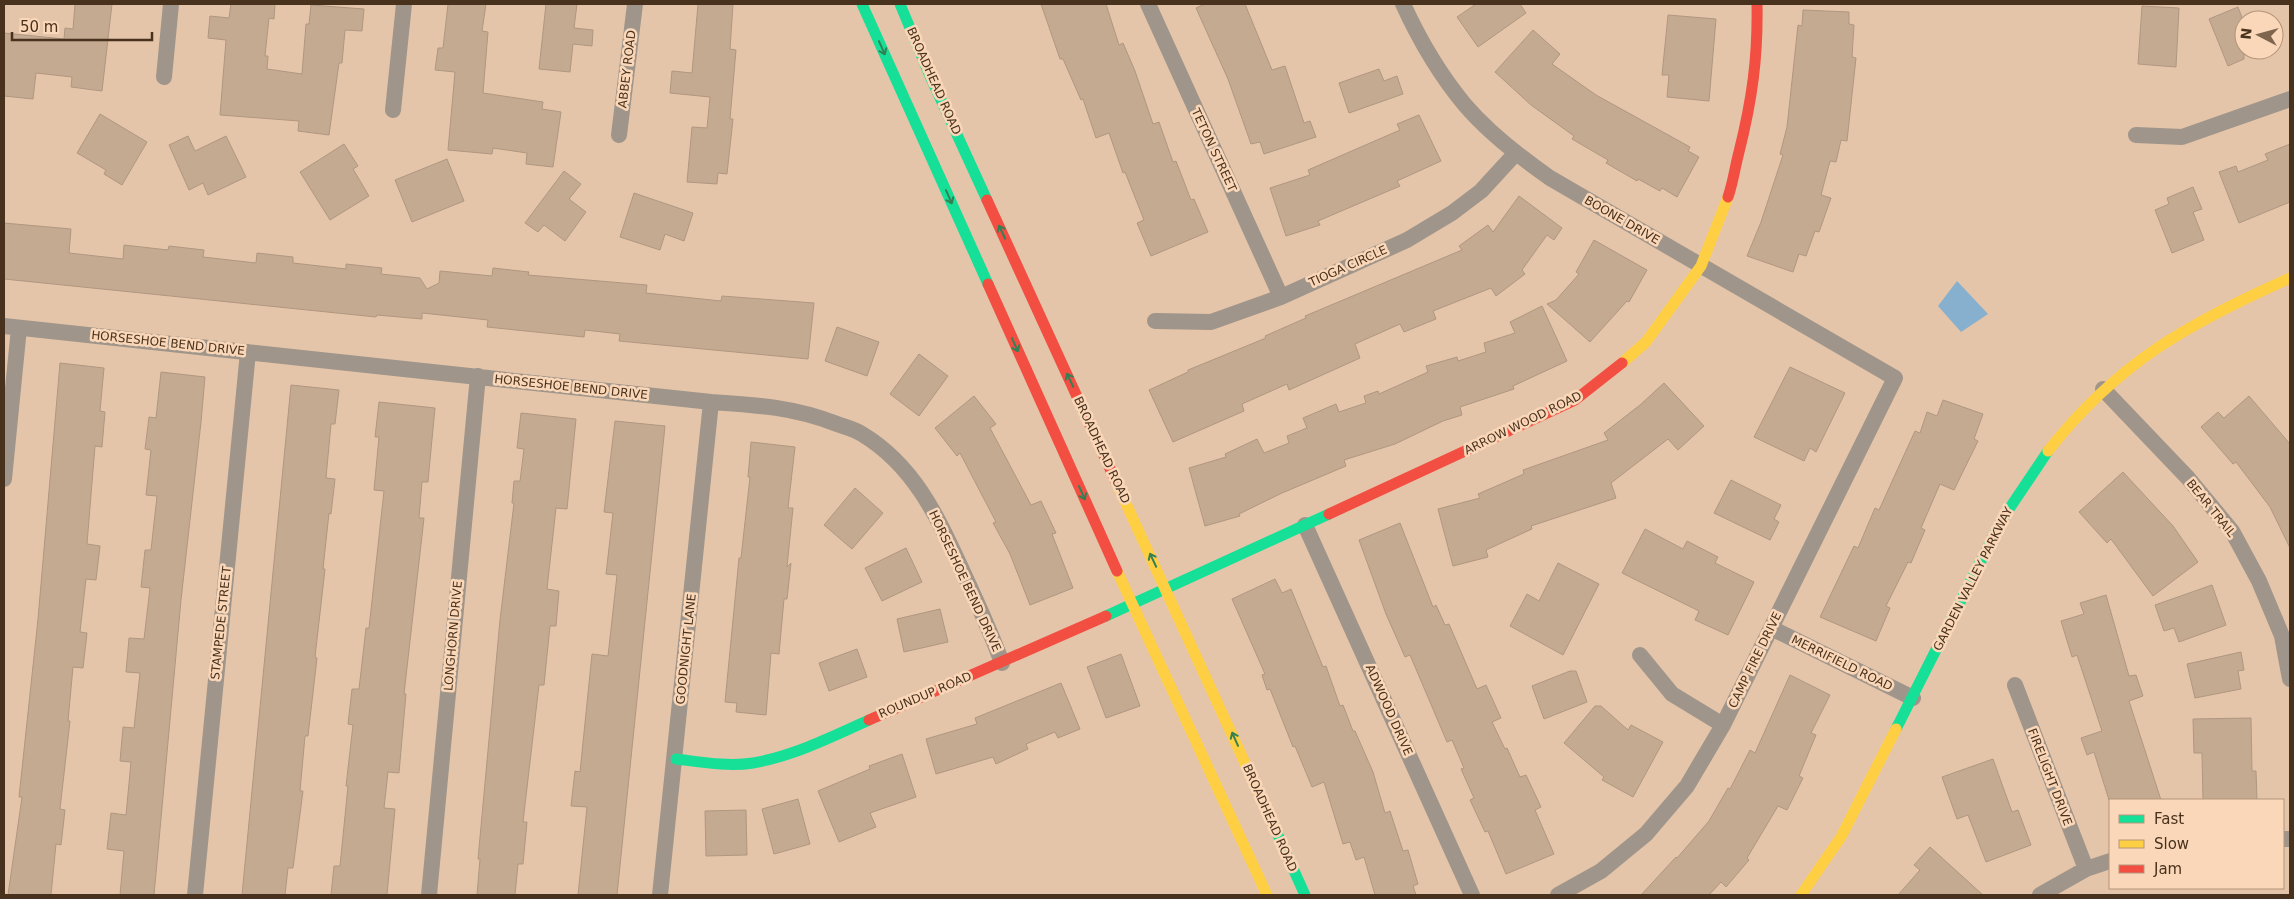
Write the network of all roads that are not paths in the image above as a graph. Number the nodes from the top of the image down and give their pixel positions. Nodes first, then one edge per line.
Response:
1 (171, 4) edge
2 (404, 4) edge
3 (635, 4) edge
4 (862, 4) edge
5 (900, 4) edge
6 (1148, 4) edge
7 (1403, 4) edge
8 (1757, 4) edge
9 (164, 78) dead end
10 (2290, 99) edge
11 (393, 110) dead end
12 (620, 135) dead end
13 (2136, 135) dead end
14 (1515, 154) junction
15 (1701, 266) junction
16 (2290, 278) edge
17 (1281, 297) junction
18 (1156, 321) dead end
19 (12, 327) edge
20 (248, 352) junction
21 (478, 376) junction
22 (1895, 378) joint
23 (2103, 389) junction
24 (711, 402) junction
25 (4, 479) edge
26 (1306, 525) junction
27 (1166, 589) junction
28 (1132, 604) junction
29 (1771, 628) junction
30 (1640, 655) dead end
31 (1002, 663) junction
32 (2290, 679) edge
33 (2015, 684) dead end
34 (1913, 698) junction
35 (1724, 725) junction
36 (676, 759) junction
37 (2109, 861) edge
38 (2086, 869) junction
39 (194, 895) edge
40 (429, 895) edge
41 (660, 895) edge
42 (1267, 895) edge
43 (1305, 895) edge
44 (1472, 895) edge
45 (1558, 895) edge
46 (1801, 895) edge
47 (2040, 895) edge

1 - 9 street
2 - 11 street
3 - 12 street, ABBEY ROAD
4 -> 28 street
27 -> 5 street, BROADHEAD ROAD
6 - 17 street, TETON STREET
7 - 14 street, BOONE DRIVE
8 - 15 street, ARROW WOOD ROAD
10 - 13 street
14 - 15 street, BOONE DRIVE
14 - 17 street, TIOGA CIRCLE
15 - 22 street, BOONE DRIVE
15 - 26 street, ARROW WOOD ROAD
16 - 23 street, GARDEN VALLEY PARKWAY
17 - 18 street, TIOGA CIRCLE
19 - 20 street, HORSESHOE BEND DRIVE
19 - 25 street
20 - 21 street, HORSESHOE BEND DRIVE
20 - 39 street, STAMPEDE STREET
21 - 24 street, HORSESHOE BEND DRIVE
21 - 40 street, LONGHORN DRIVE
22 - 29 street, CAMP FIRE DRIVE
23 - 32 street, BEAR TRAIL
23 - 34 street, GARDEN VALLEY PARKWAY
24 - 31 street, HORSESHOE BEND DRIVE
24 - 36 street, GOODNIGHT LANE
26 - 27 street, ARROW WOOD ROAD
26 - 44 street, ADWOOD DRIVE
27 - 28 street, ROUNDUP ROAD
43 -> 27 street, BROADHEAD ROAD
28 - 31 street, ROUNDUP ROAD
28 - 42 street
29 - 34 street, MERRIFIELD ROAD
29 - 35 street, CAMP FIRE DRIVE
30 - 35 street
31 - 36 street, ROUNDUP ROAD
33 - 38 street, FIRELIGHT DRIVE
34 - 46 street, GARDEN VALLEY PARKWAY
35 - 45 street, CAMP FIRE DRIVE
36 - 41 street, GOODNIGHT LANE
37 - 38 street
38 - 47 street

